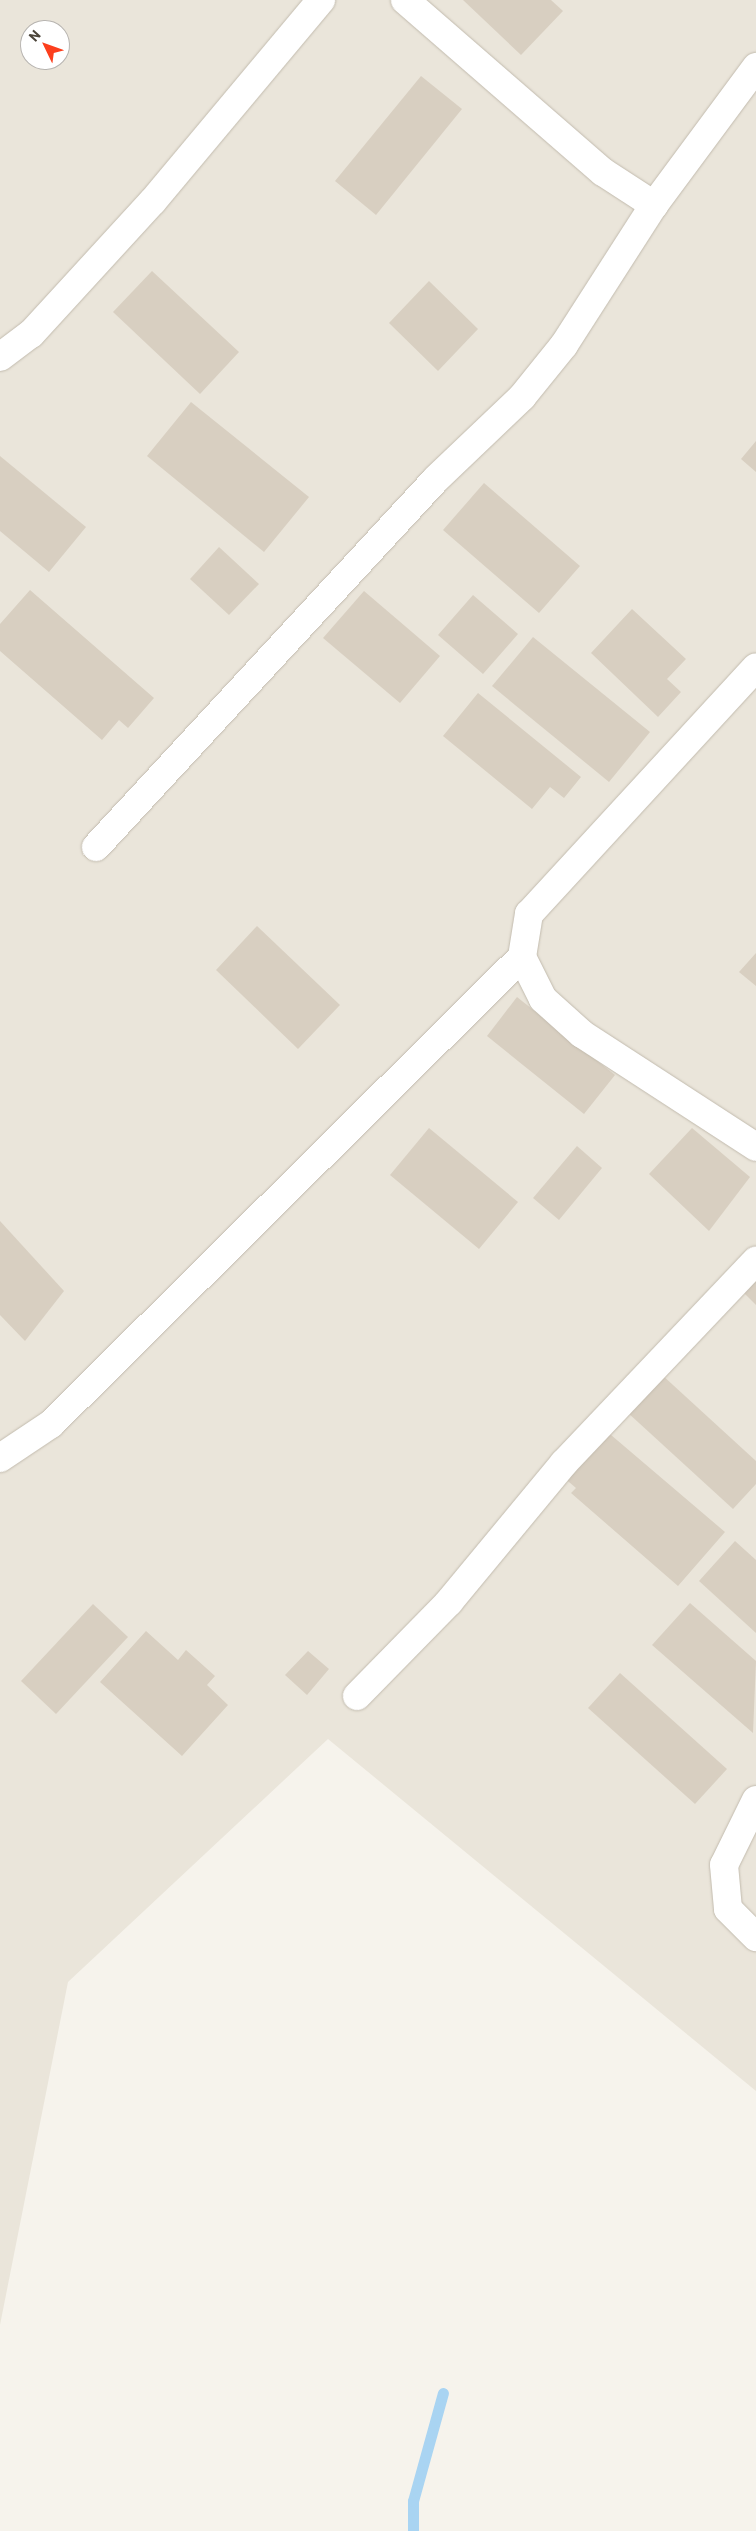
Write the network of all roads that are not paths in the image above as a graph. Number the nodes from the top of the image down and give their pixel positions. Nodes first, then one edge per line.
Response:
1 (321, 0) edge
2 (405, 0) edge
3 (756, 67) edge
4 (654, 205) junction
5 (0, 356) edge
6 (756, 667) edge
7 (96, 847) dead end
8 (522, 957) junction
9 (756, 1146) edge
10 (756, 1261) edge
11 (0, 1458) edge
12 (358, 1696) dead end
13 (756, 1800) edge
14 (756, 1937) edge

1 - 5 street
2 - 4 street
3 - 4 street
4 - 7 street
6 - 8 street
8 - 9 street
8 - 11 street
10 - 12 street
13 - 14 street

